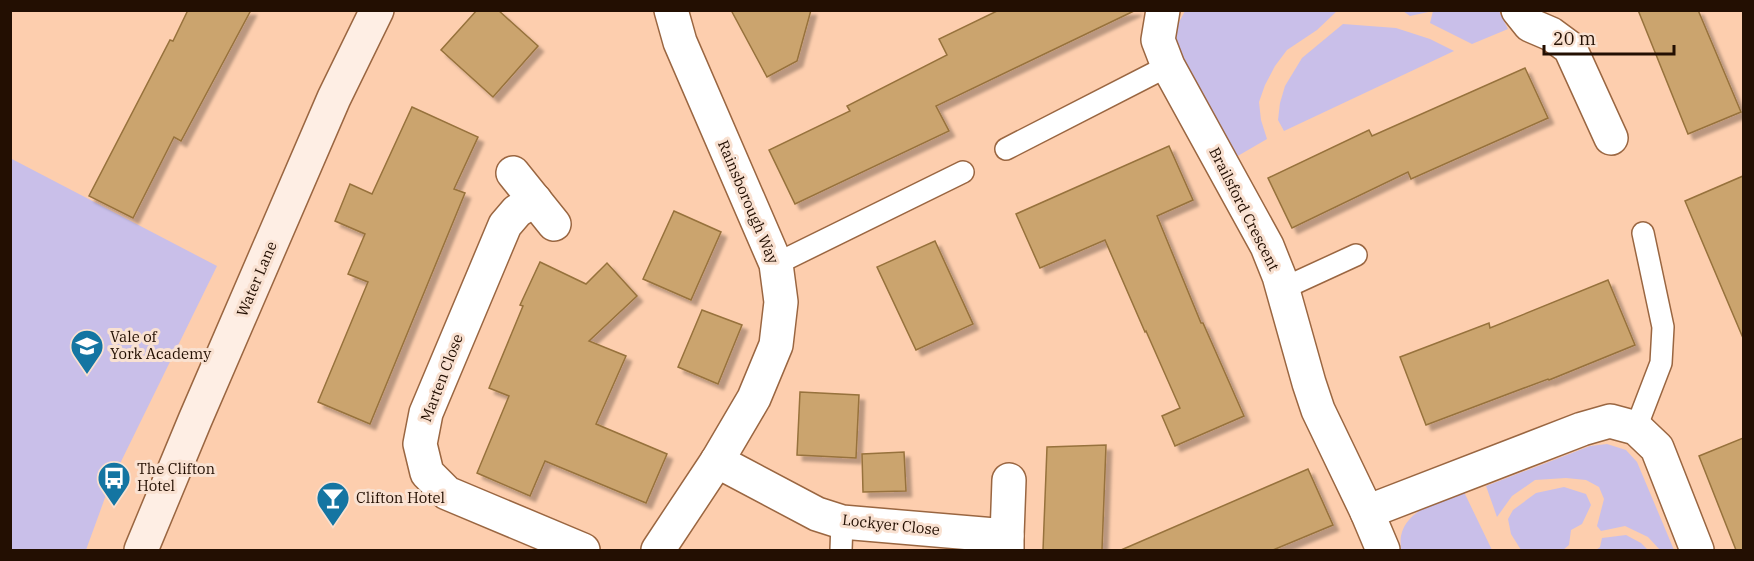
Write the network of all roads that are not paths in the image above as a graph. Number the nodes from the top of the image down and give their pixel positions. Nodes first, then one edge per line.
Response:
1 (377, 10) edge
2 (671, 10) edge
3 (1164, 10) edge
4 (1518, 10) edge
5 (1168, 66) junction
6 (1611, 138) dead end
7 (1006, 149) dead end
8 (963, 172) dead end
9 (513, 173) dead end
10 (1643, 233) dead end
11 (1356, 255) dead end
12 (776, 264) junction
13 (1282, 289) junction
14 (1636, 428) junction
15 (717, 461) junction
16 (1009, 480) dead end
17 (1367, 512) junction
18 (841, 536) edge
19 (1007, 543) edge
20 (141, 550) edge
21 (583, 550) edge
22 (658, 550) edge
23 (1383, 550) edge
24 (1697, 550) edge

1 - 20 street, Water Lane
2 - 12 street, Rainsborough Way
3 - 5 street, Brailsford Crescent
4 - 6 street
5 - 7 lane
5 - 13 street, Brailsford Crescent
8 - 12 lane
9 - 21 street, Marten Close
10 - 14 lane
11 - 13 lane
12 - 15 street, Rainsborough Way
13 - 17 street, Brailsford Crescent
14 - 17 street
14 - 24 street
15 - 18 street, Lockyer Close
15 - 22 street, Rainsborough Way
16 - 19 street, Lockyer Close
17 - 23 street, Brailsford Crescent
18 - 19 street, Lockyer Close

